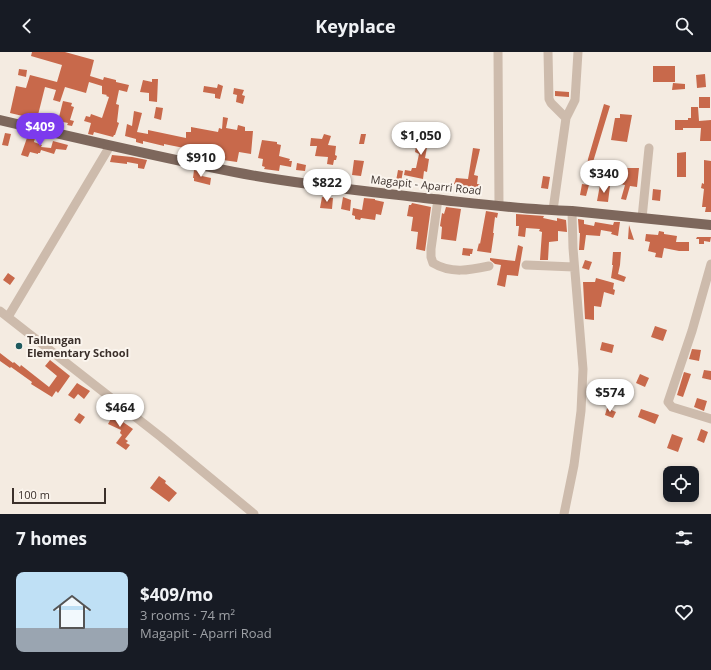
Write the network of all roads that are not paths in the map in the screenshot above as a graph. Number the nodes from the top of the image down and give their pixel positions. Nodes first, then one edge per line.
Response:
1 (498, 52) edge
2 (548, 52) edge
3 (578, 52) edge
4 (566, 118) junction
5 (0, 120) edge
6 (110, 146) junction
7 (649, 148) dead end
8 (438, 199) junction
9 (499, 205) junction
10 (552, 210) junction
11 (572, 211) junction
12 (642, 218) junction
13 (711, 225) edge
14 (711, 264) edge
15 (526, 265) dead end
16 (489, 266) dead end
17 (574, 267) junction
18 (0, 311) edge
19 (8, 317) junction
20 (711, 419) edge
21 (254, 514) edge
22 (564, 514) edge

1 - 9 street
2 - 4 street
3 - 4 street
4 - 10 street
5 - 6 main road, Magapit - Aparri Road
6 - 8 main road, Magapit - Aparri Road
6 - 19 street
7 - 12 street
8 - 9 main road, Magapit - Aparri Road
8 - 16 street
9 - 10 main road, Magapit - Aparri Road
10 - 11 main road, Magapit - Aparri Road
11 - 12 main road, Magapit - Aparri Road
11 - 17 street
12 - 13 main road, Magapit - Aparri Road
14 - 20 street
15 - 17 street
17 - 22 street
18 - 19 street
19 - 21 street

